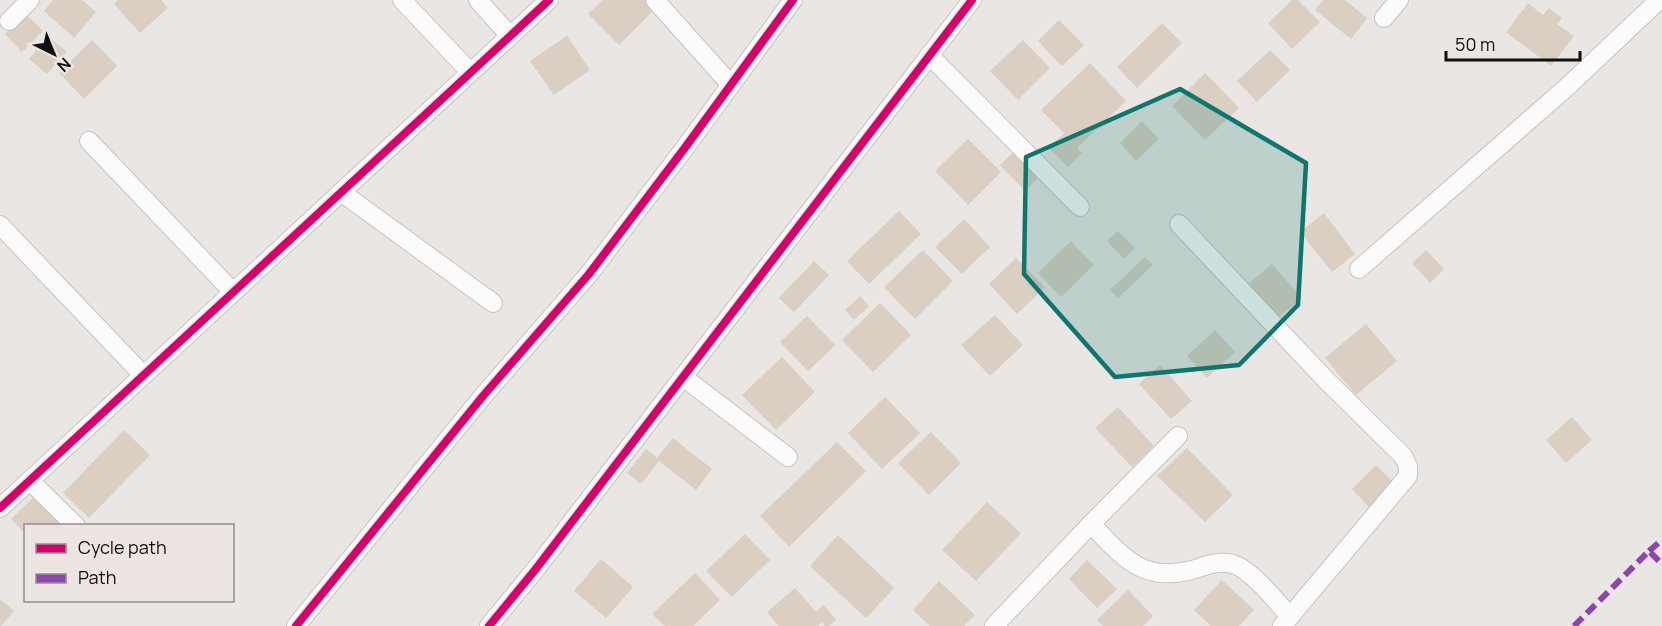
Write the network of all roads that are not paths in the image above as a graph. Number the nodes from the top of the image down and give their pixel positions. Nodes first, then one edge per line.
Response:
1 (30, 0) edge
2 (402, 0) edge
3 (478, 0) edge
4 (549, 0) edge
5 (655, 0) edge
6 (793, 0) edge
7 (972, 0) edge
8 (1399, 0) edge
9 (1659, 0) edge
10 (1384, 18) dead end
11 (9, 21) dead end
12 (510, 36) junction
13 (929, 55) junction
14 (470, 72) junction
15 (731, 85) junction
16 (89, 141) dead end
17 (341, 192) junction
18 (1080, 207) dead end
19 (1179, 224) dead end
20 (0, 225) edge
21 (1359, 269) dead end
22 (233, 292) junction
23 (494, 303) dead end
24 (143, 375) junction
25 (683, 378) junction
26 (1178, 436) dead end
27 (788, 457) dead end
28 (30, 481) junction
29 (0, 508) edge
30 (75, 524) edge
31 (1091, 524) junction
32 (1286, 621) edge
33 (296, 626) edge
34 (489, 626) edge
35 (994, 626) edge

1 - 11 street
2 - 14 street
3 - 12 street
4 - 12 street
5 - 15 street
6 - 15 street
7 - 13 street
8 - 10 street
9 - 21 street
12 - 14 street
13 - 18 street
13 - 25 street
14 - 17 street
15 - 33 street
16 - 22 street
17 - 22 street
17 - 23 street
19 - 32 street
20 - 24 street
22 - 24 street
24 - 28 street
25 - 27 street
25 - 34 street
26 - 31 street
28 - 29 street
28 - 30 street
31 - 32 street
31 - 35 street

